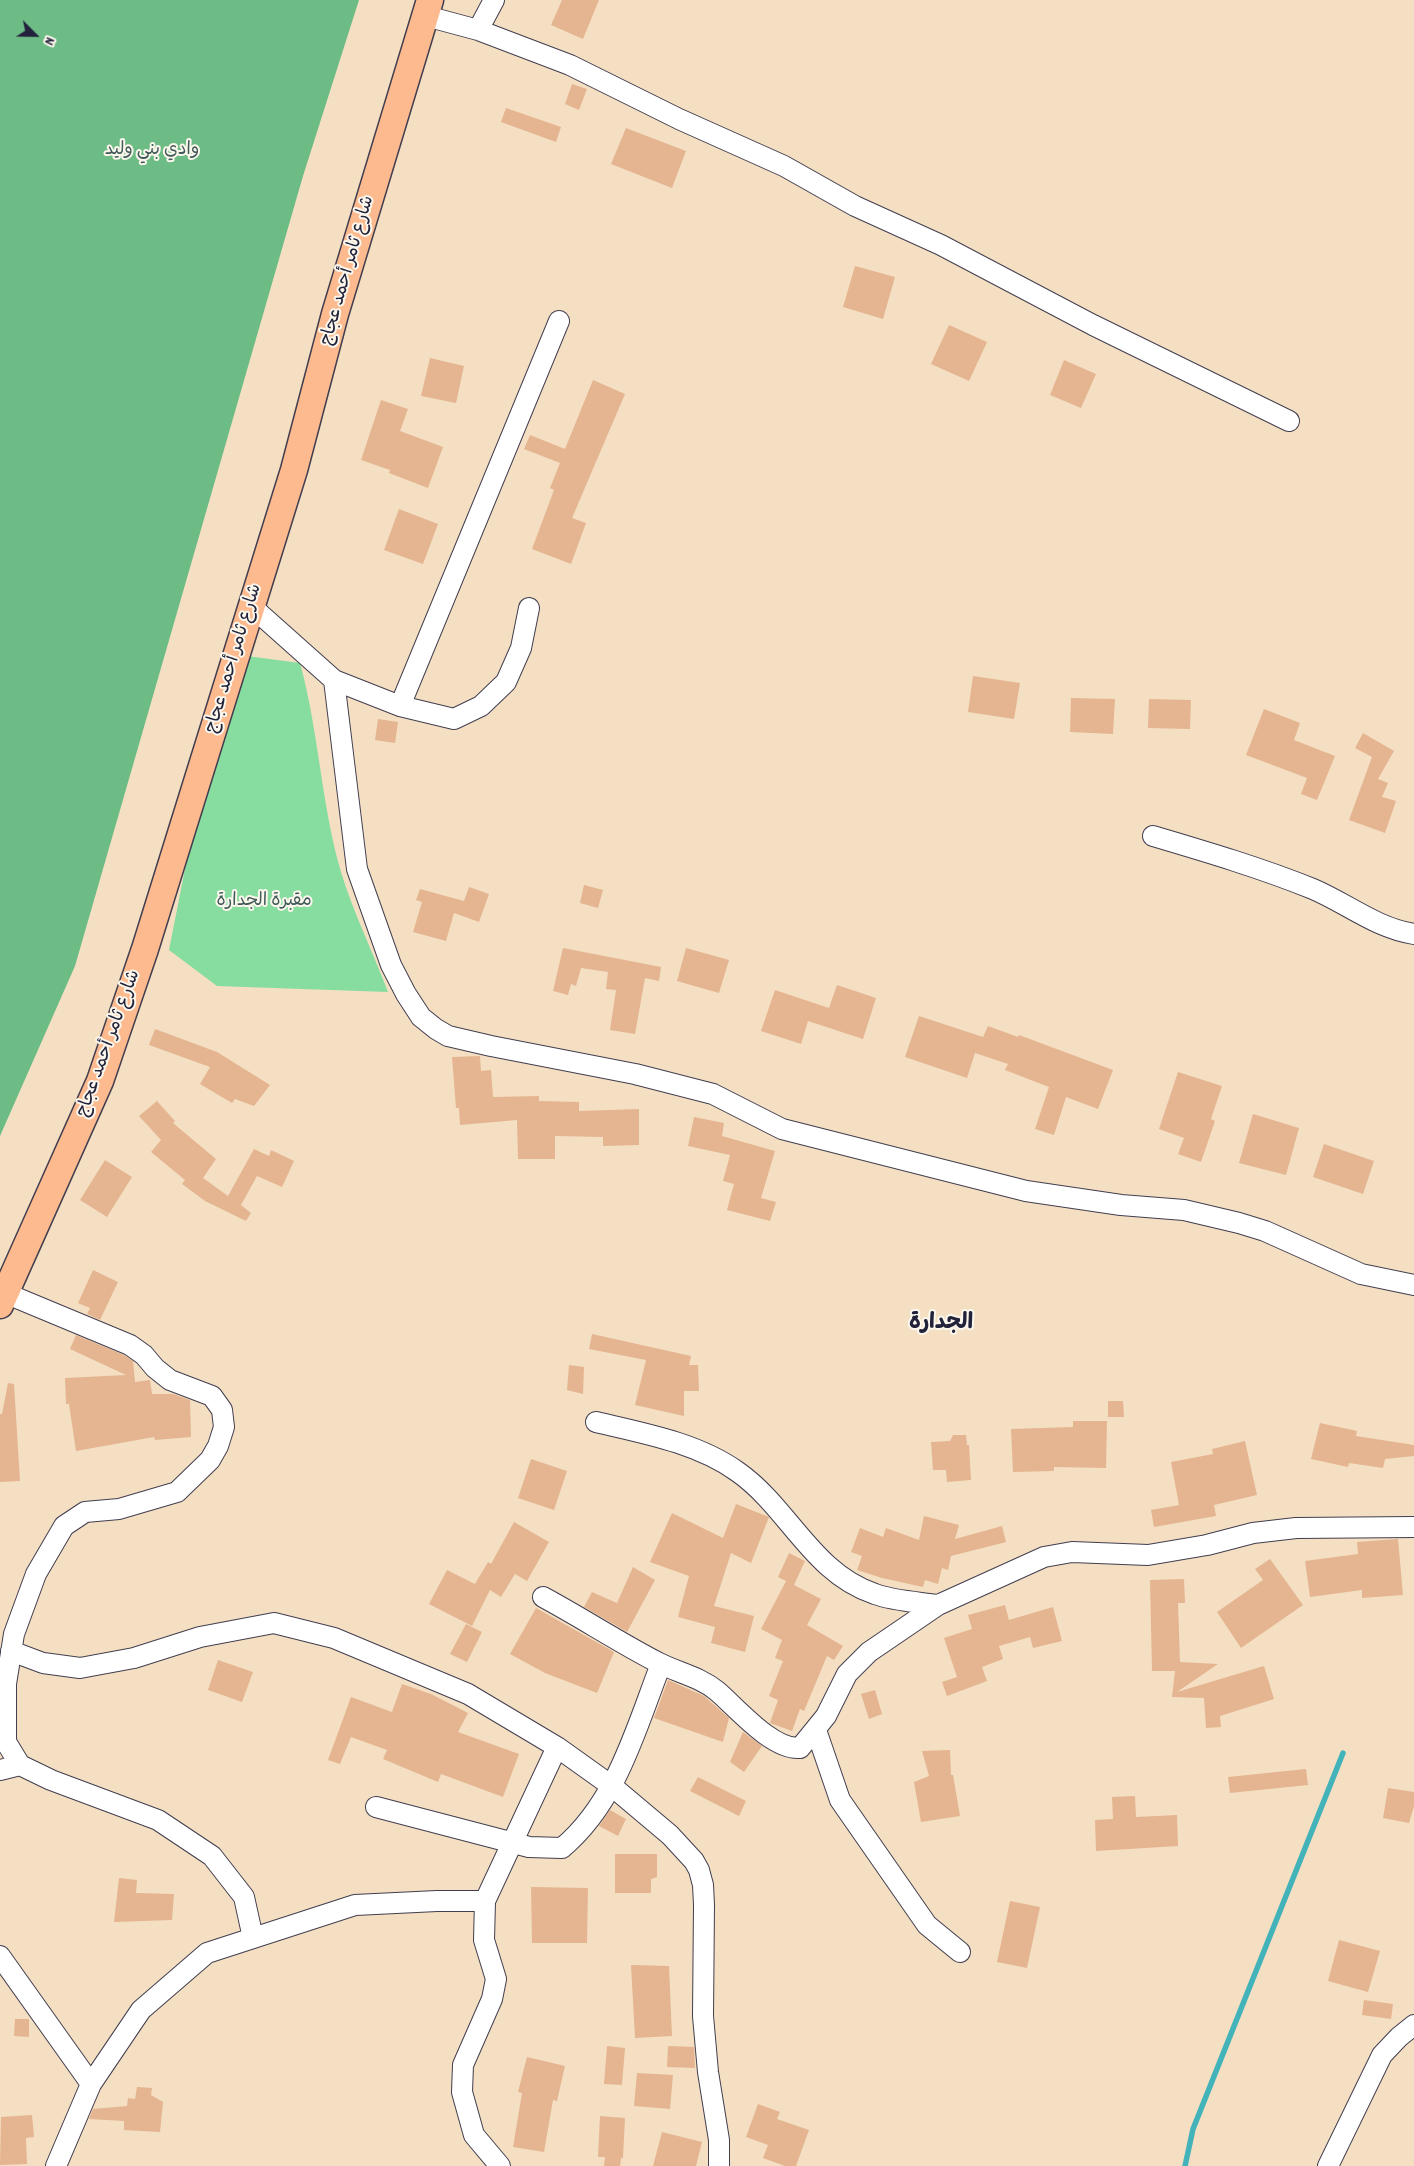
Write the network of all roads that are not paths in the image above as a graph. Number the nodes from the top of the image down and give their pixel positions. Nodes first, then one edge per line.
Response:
1 (494, 0) edge
2 (428, 8) edge
3 (478, 30) junction
4 (559, 321) dead end
5 (1289, 421) dead end
6 (251, 606) junction
7 (529, 608) dead end
8 (334, 680) junction
9 (400, 706) junction
10 (1153, 836) dead end
11 (1414, 934) edge
12 (1414, 1285) edge
13 (2, 1299) edge
14 (596, 1422) dead end
15 (1414, 1527) edge
16 (543, 1597) dead end
17 (938, 1605) junction
18 (11, 1651) junction
19 (661, 1664) junction
20 (816, 1730) junction
21 (557, 1747) junction
22 (20, 1765) junction
23 (0, 1770) edge
24 (613, 1787) junction
25 (376, 1807) dead end
26 (511, 1842) junction
27 (486, 1901) junction
28 (253, 1938) junction
29 (960, 1952) dead end
30 (0, 1956) edge
31 (1414, 2025) edge
32 (91, 2084) junction
33 (56, 2166) edge
34 (500, 2166) edge
35 (719, 2166) edge
36 (1328, 2166) edge

1 - 3 street
2 - 3 street
2 - 6 main road, شارع ثامر أحمد عجاج
3 - 5 street
4 - 9 street
6 - 8 street
6 - 13 main road, شارع ثامر أحمد عجاج
7 - 9 street
8 - 9 street
8 - 12 street
10 - 11 street
13 - 18 street
14 - 17 street
15 - 17 street
16 - 19 street
17 - 20 street
18 - 21 street
18 - 22 street
19 - 20 street
19 - 24 street
20 - 29 street
21 - 24 street
21 - 26 street
22 - 23 street
22 - 28 street
24 - 26 street
24 - 35 street
25 - 26 street
26 - 27 street
27 - 28 street
27 - 34 street
28 - 32 street
30 - 32 street
31 - 36 street
32 - 33 street

